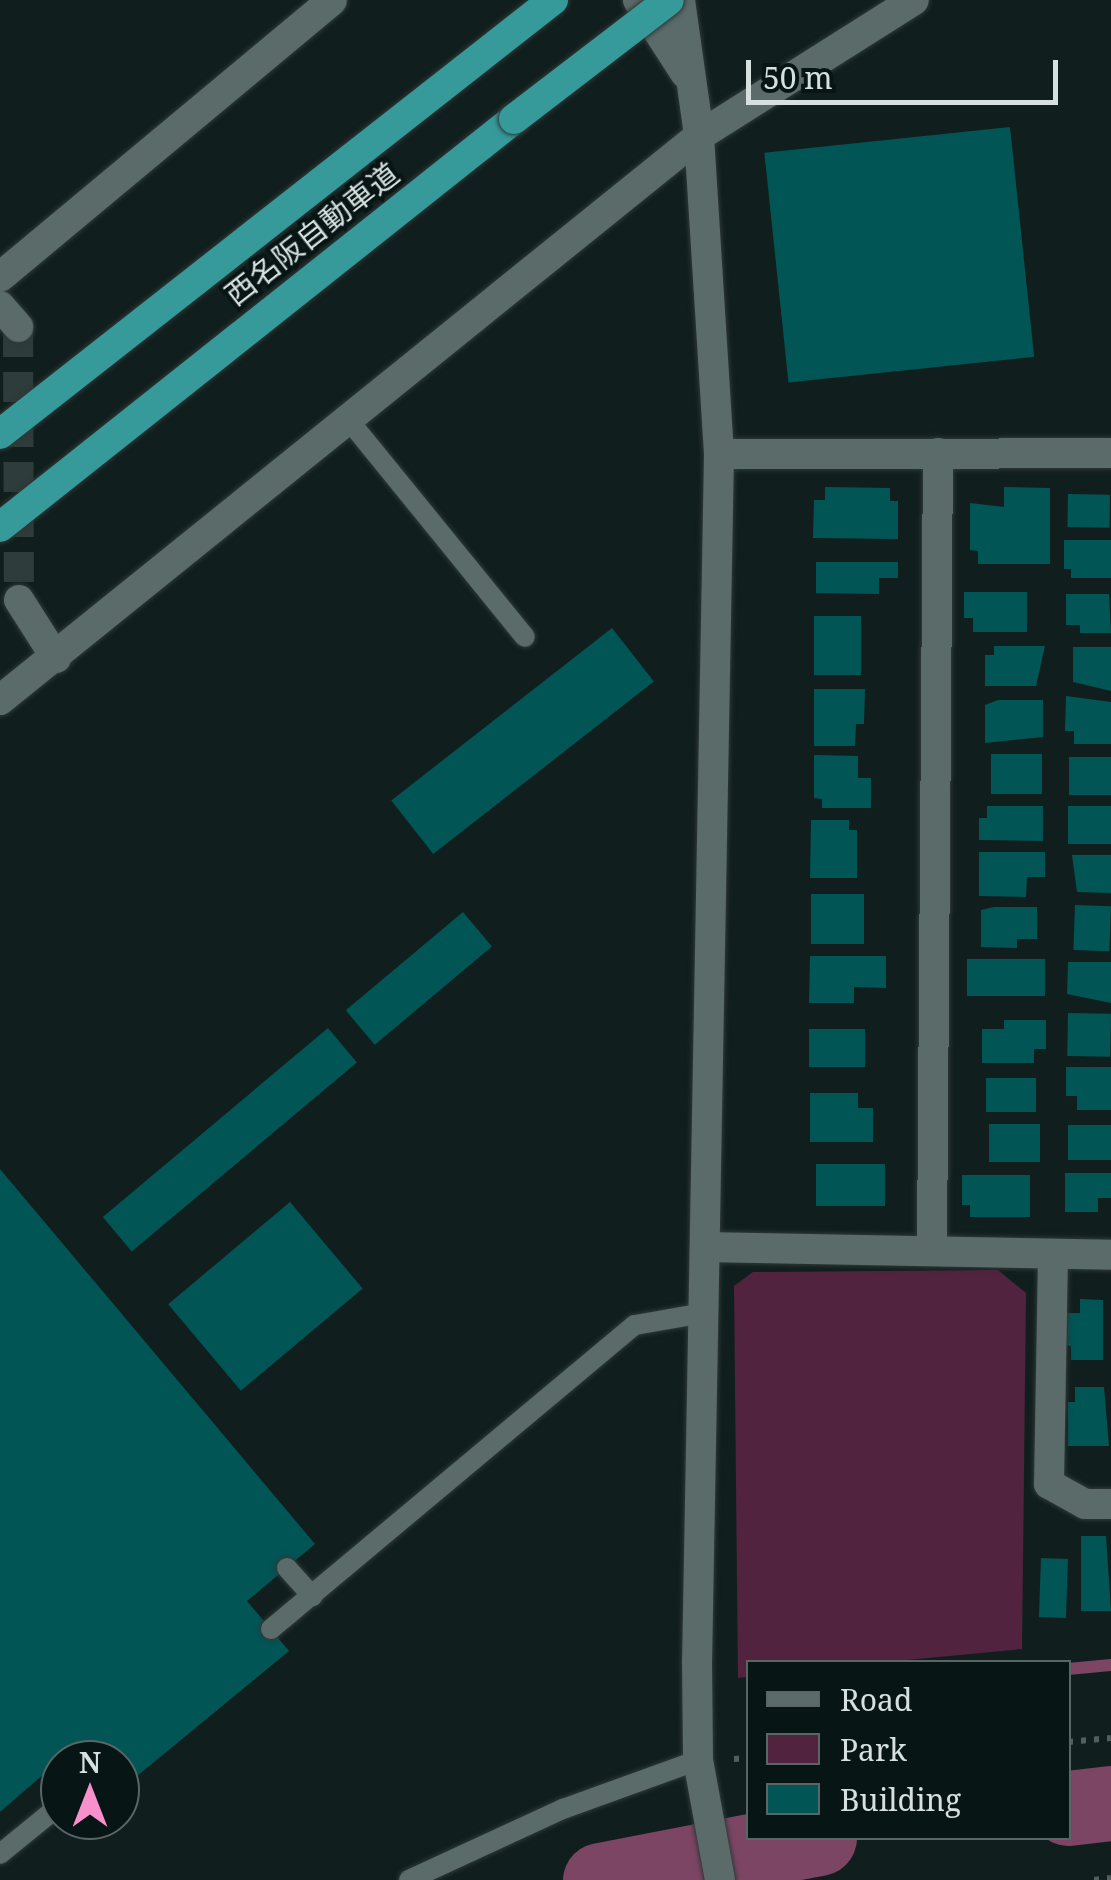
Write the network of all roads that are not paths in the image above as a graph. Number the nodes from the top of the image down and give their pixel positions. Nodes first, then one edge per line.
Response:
1 (332, 0) edge
2 (554, 0) edge
3 (638, 0) edge
4 (669, 0) edge
5 (680, 0) edge
6 (914, 0) edge
7 (687, 76) junction
8 (699, 136) junction
9 (0, 278) edge
10 (347, 418) junction
11 (0, 434) edge
12 (938, 453) junction
13 (1111, 453) edge
14 (719, 454) junction
15 (0, 527) edge
16 (19, 600) tunnel mouth
17 (525, 637) dead end
18 (56, 658) junction
19 (0, 700) edge
20 (706, 1247) junction
21 (932, 1249) junction
22 (1111, 1254) edge
23 (1053, 1255) junction
24 (703, 1313) junction
25 (1111, 1504) edge
26 (287, 1568) dead end
27 (312, 1596) junction
28 (271, 1629) dead end
29 (701, 1772) junction
30 (40, 1821) edge
31 (0, 1854) edge
32 (409, 1880) edge
33 (720, 1880) edge

1 - 9 street
2 - 11 highway, 西名阪自動車道
3 - 7 street
4 - 15 highway, 西名阪自動車道, bridge
5 - 7 street
6 - 8 street
7 - 8 street
8 - 10 street
8 - 14 street
10 - 17 lane
10 - 18 street
12 - 13 street
12 - 14 street
12 - 21 street
14 - 20 street
16 - 18 street
18 - 19 street
20 - 21 street
20 - 24 street
21 - 23 street
22 - 23 street
23 - 25 street
24 - 27 lane
24 - 29 street
26 - 27 lane
27 - 28 lane
29 - 32 lane
29 - 33 street
30 - 31 lane

